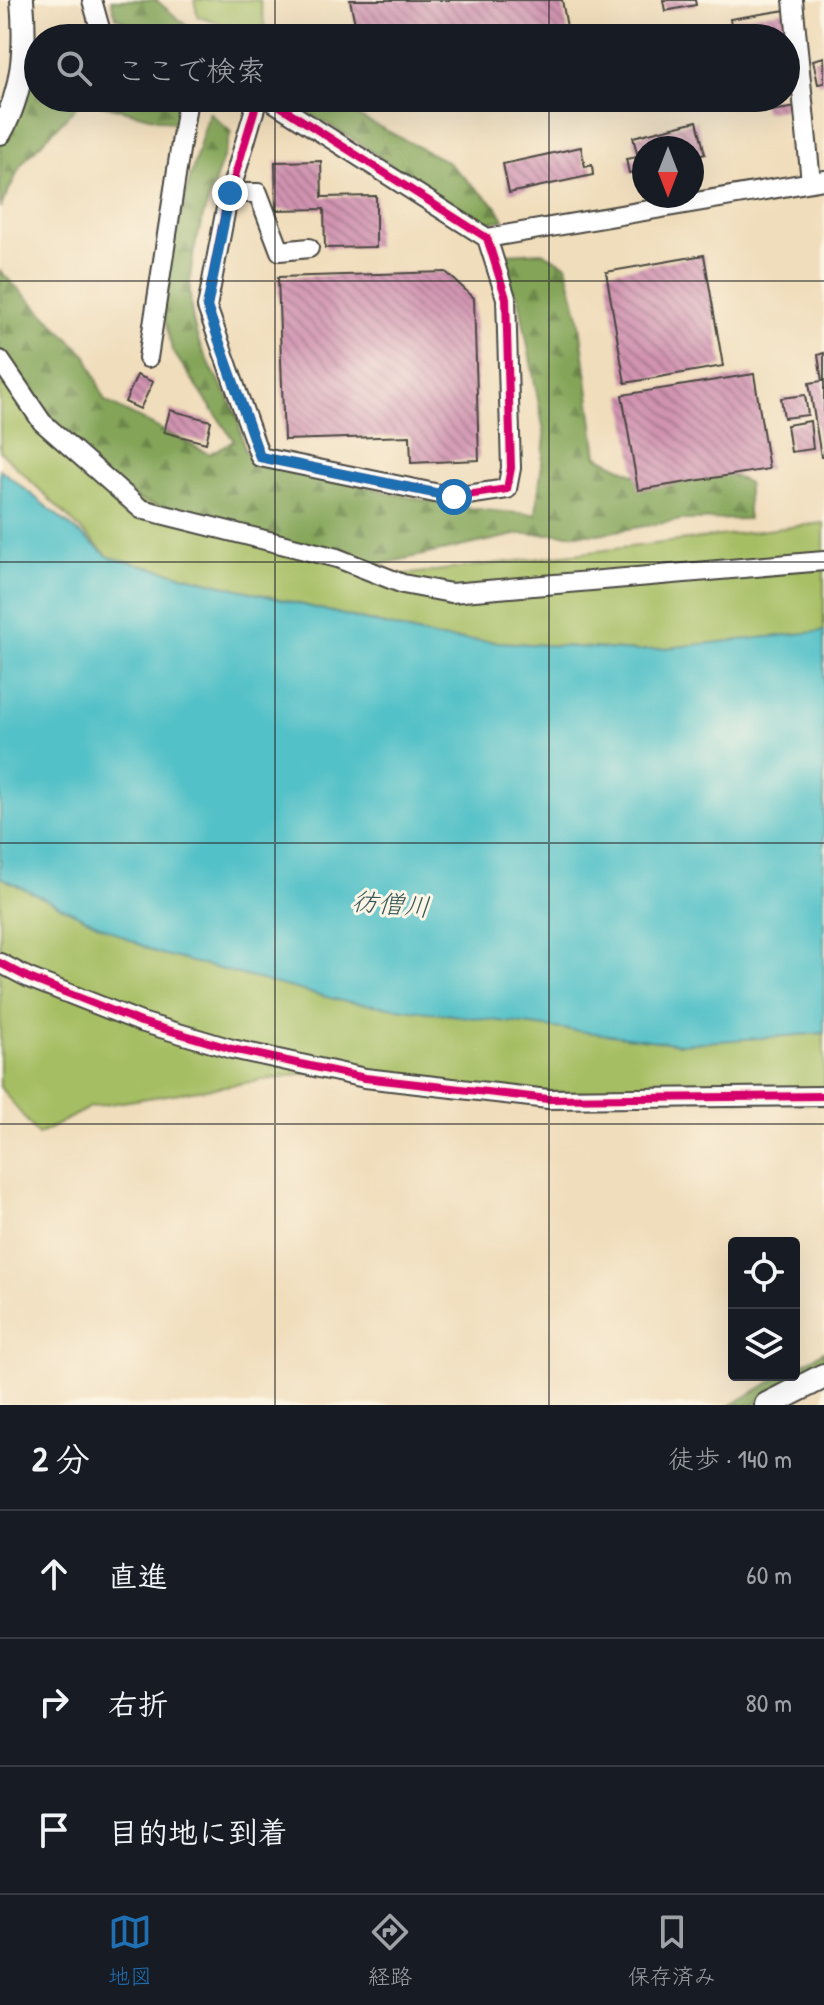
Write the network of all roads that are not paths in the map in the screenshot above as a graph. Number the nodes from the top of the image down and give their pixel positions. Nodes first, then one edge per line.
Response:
1 (22, 0) edge
2 (92, 0) edge
3 (793, 0) edge
4 (99, 24) edge
5 (796, 24) edge
6 (800, 51) edge
7 (186, 112) edge
8 (254, 112) edge
9 (289, 112) edge
10 (0, 133) edge
11 (818, 181) edge
12 (230, 193) junction
13 (487, 238) junction
14 (309, 248) dead end
15 (148, 358) dead end
16 (0, 360) edge
17 (824, 561) edge
18 (0, 963) edge
19 (824, 1096) edge
20 (824, 1376) edge
21 (767, 1405) edge

1 - 10 street
2 - 4 street
3 - 5 street
6 - 11 street
7 - 15 street
8 - 12 street
9 - 13 street
11 - 13 street
12 - 13 street
12 - 14 street
16 - 17 street
18 - 19 street
20 - 21 main road

